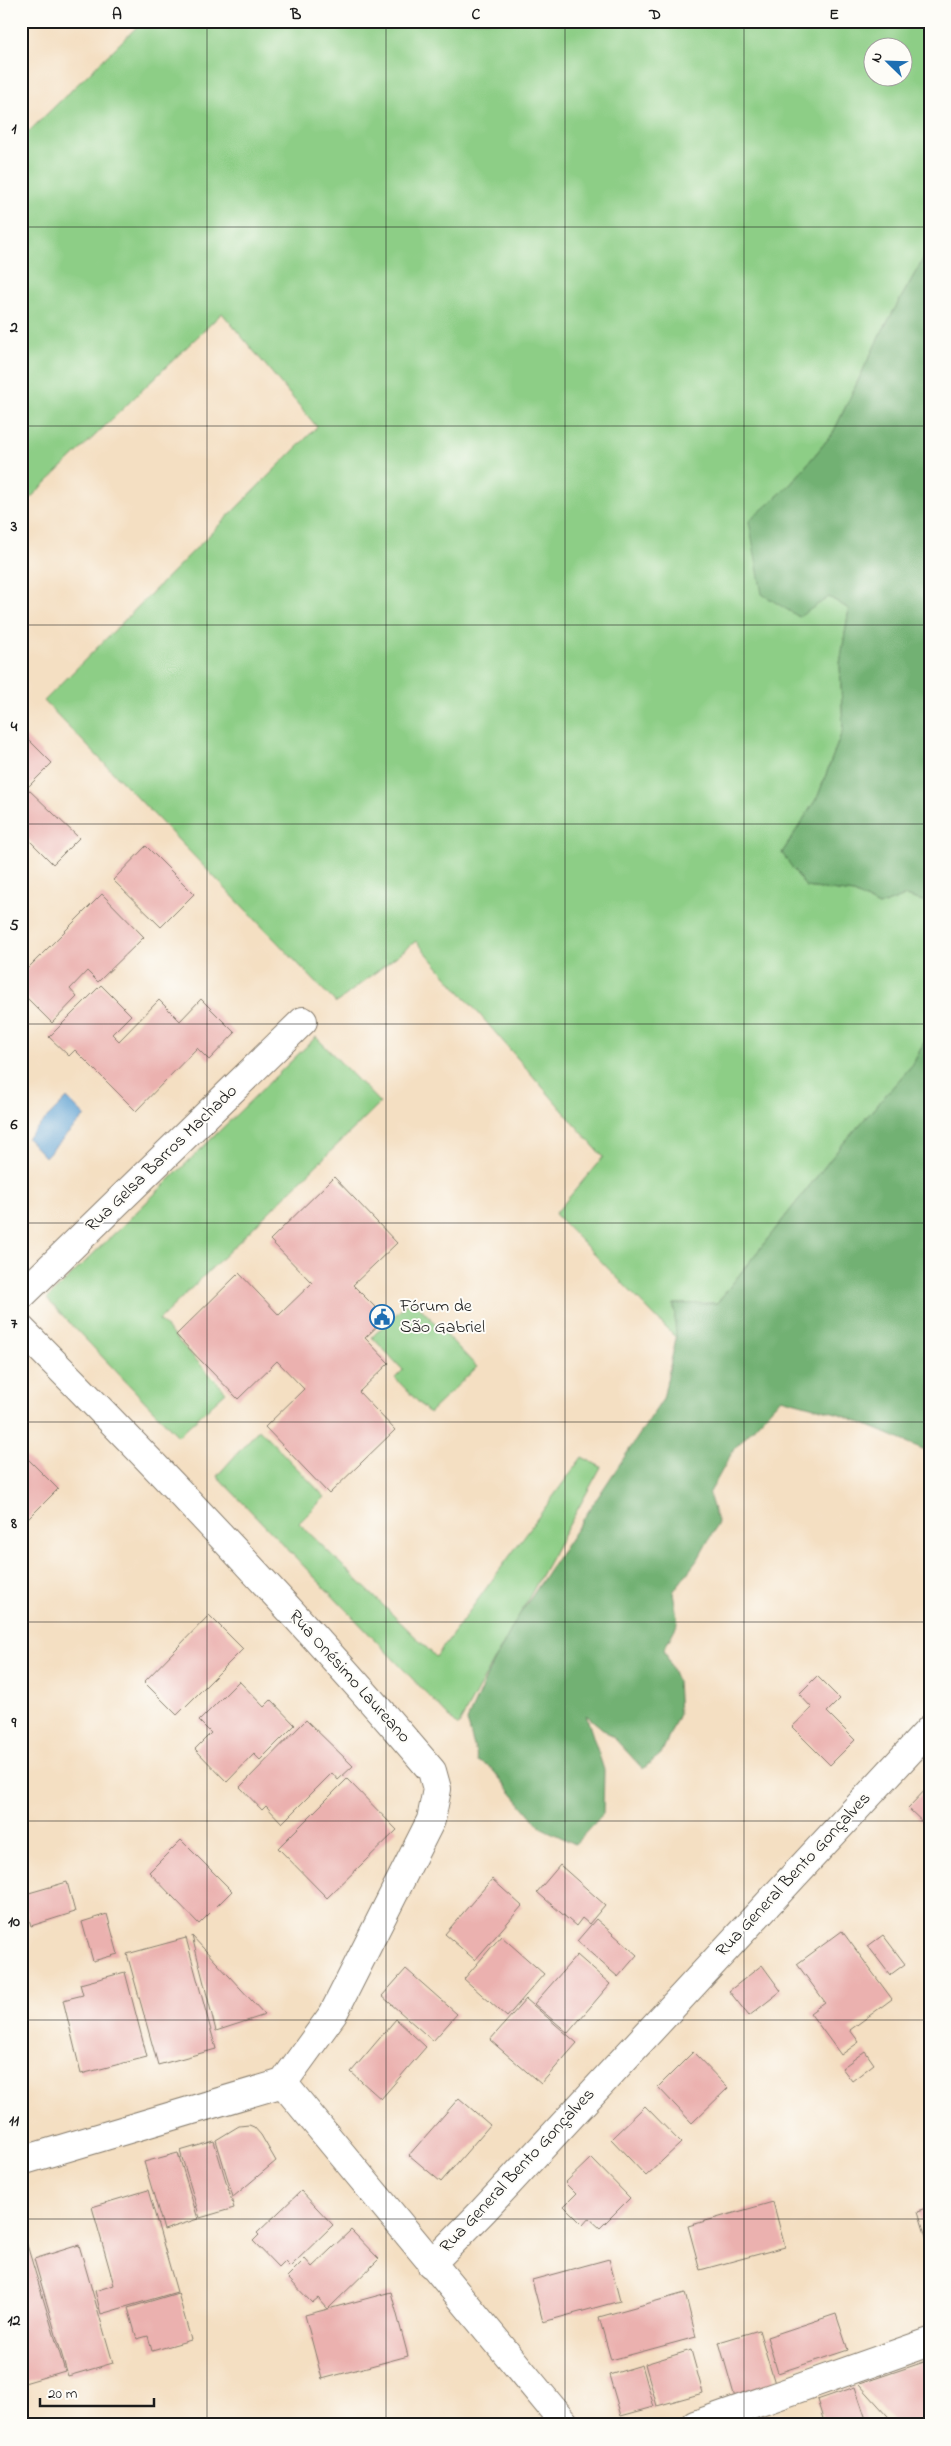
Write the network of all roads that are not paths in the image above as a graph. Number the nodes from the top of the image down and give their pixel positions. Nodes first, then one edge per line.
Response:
1 (303, 1021) dead end
2 (21, 1296) edge
3 (21, 1329) edge
4 (930, 1729) edge
5 (283, 2083) junction
6 (21, 2161) edge
7 (431, 2264) junction
8 (930, 2342) edge
9 (566, 2425) edge
10 (696, 2425) edge

1 - 2 street, Rua Gelsa Barros Machado
3 - 5 street, Rua Onésimo Laureano
4 - 7 street, Rua General Bento Gonçalves
5 - 6 street
5 - 7 street, Rua General Bento Gonçalves
7 - 9 street
8 - 10 street

